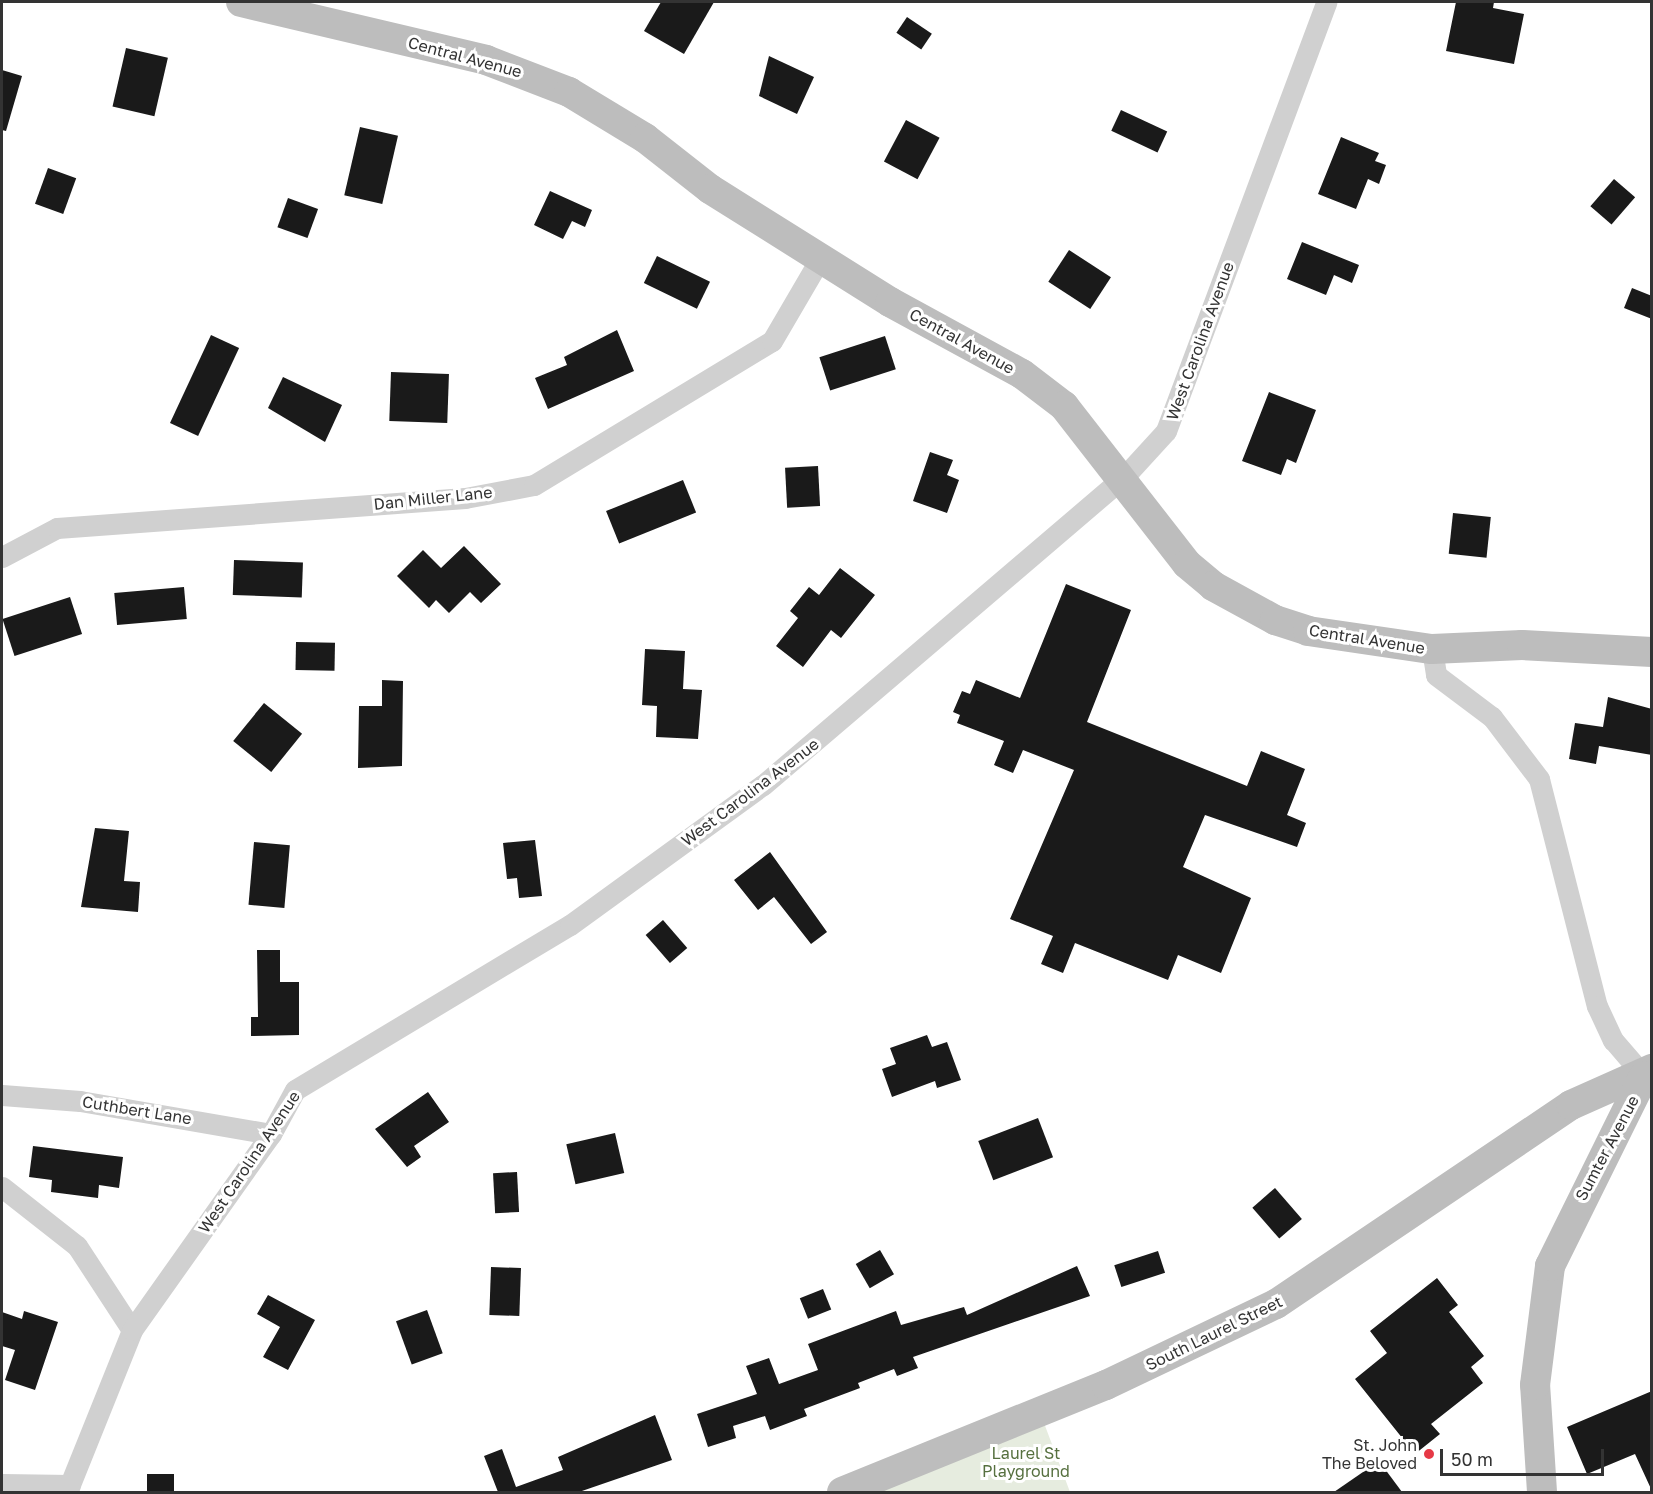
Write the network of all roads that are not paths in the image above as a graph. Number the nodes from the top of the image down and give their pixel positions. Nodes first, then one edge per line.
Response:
1 (241, 2) edge
2 (1326, 2) edge
3 (821, 257) junction
4 (1124, 477) junction
5 (2, 557) edge
6 (1432, 649) junction
7 (1652, 652) edge
8 (1648, 1073) edge
9 (2, 1095) edge
10 (271, 1134) junction
11 (2, 1187) edge
12 (132, 1330) junction
13 (2, 1484) edge
14 (69, 1489) edge
15 (842, 1492) edge
16 (1542, 1492) edge

1 - 3 street, Central Avenue
2 - 4 street, West Carolina Avenue
3 - 4 street, Central Avenue
3 - 5 street, Dan Miller Lane
4 - 6 street, Central Avenue
4 - 10 street, West Carolina Avenue
6 - 7 street, Central Avenue
6 - 8 street, Sumter Avenue
8 - 15 street, South Laurel Street
8 - 16 street, Sumter Avenue
9 - 10 street, Cuthbert Lane
10 - 12 street, West Carolina Avenue
11 - 12 street
12 - 14 street, West Carolina Avenue
13 - 14 street

